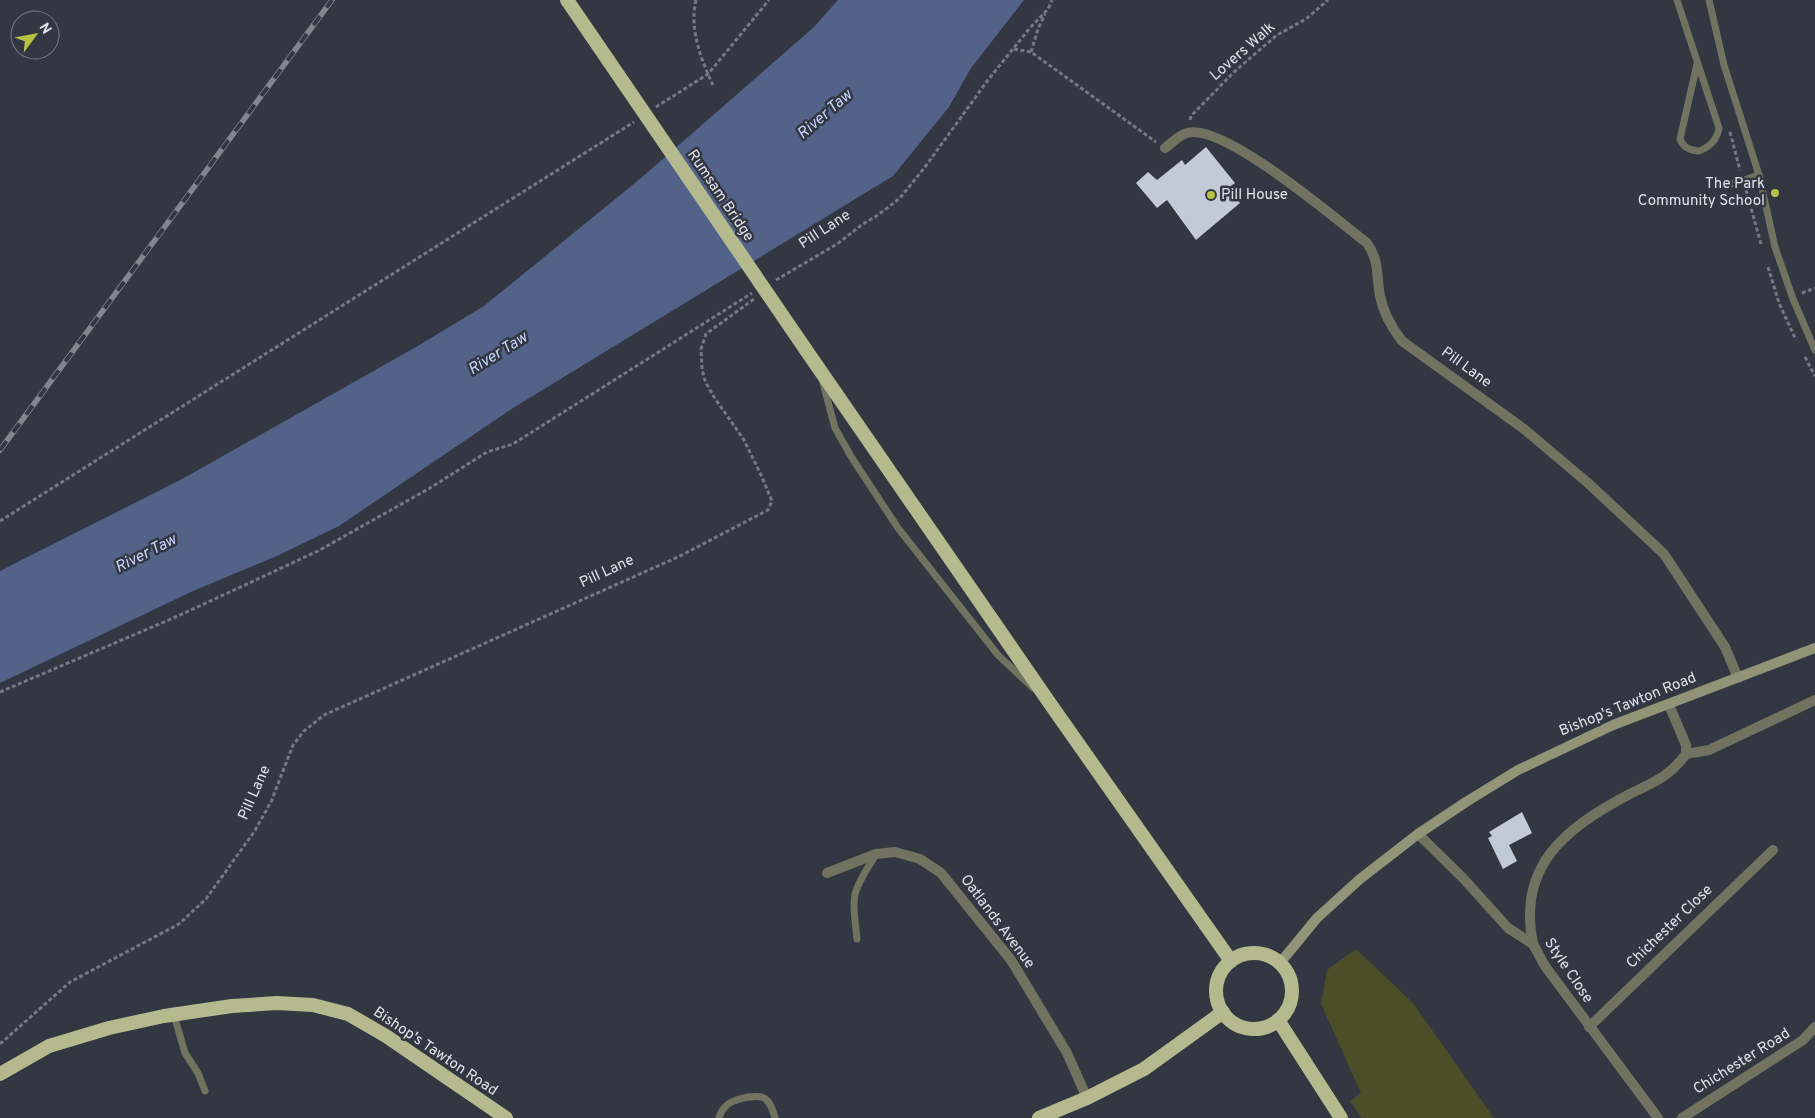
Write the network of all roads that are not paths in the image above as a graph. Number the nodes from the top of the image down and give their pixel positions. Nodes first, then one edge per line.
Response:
1 (567, 0) edge
2 (1677, 0) edge
3 (1709, 0) edge
4 (1697, 64) junction
5 (1165, 148) road end
6 (1759, 175) junction
7 (1729, 185) dead end
8 (1815, 350) edge
9 (820, 371) junction
10 (1815, 648) edge
11 (1738, 678) junction
12 (1815, 700) edge
13 (1051, 705) junction
14 (1669, 705) junction
15 (1686, 754) junction
16 (1418, 834) junction
17 (1773, 850) dead end
18 (876, 854) junction
19 (827, 873) dead end
20 (857, 939) dead end
21 (1533, 944) junction
22 (1231, 961) junction
23 (1280, 963) junction
24 (1222, 1012) junction
25 (174, 1014) junction
26 (1278, 1020) junction
27 (1589, 1027) junction
28 (1815, 1027) edge
29 (0, 1074) edge
30 (205, 1091) dead end
31 (1087, 1098) junction
32 (506, 1118) edge
33 (719, 1118) edge
34 (775, 1118) edge
35 (1039, 1118) edge
36 (1341, 1118) edge
37 (1658, 1118) edge
38 (1682, 1118) edge

1 - 9 highway, Rumsam Bridge, bridge
2 - 4 lane
3 - 6 lane
4 - 4 lane
5 - 11 street, Pill Lane
6 - 7 lane
6 - 8 lane
9 - 13 highway, Rumsam Bridge
9 - 13 lane
10 - 11 main road, Bishop's Tawton Road
11 - 14 main road, Bishop's Tawton Road
12 - 15 street
13 - 22 highway, Rumsam Bridge
14 - 15 street
14 - 16 main road, Bishop's Tawton Road
15 - 21 street
16 - 21 street, Style Close
16 - 23 main road, Bishop's Tawton Road
17 - 27 street, Chichester Close
18 - 19 street, Oatlands Avenue
18 - 20 lane
18 - 31 street, Oatlands Avenue
21 - 27 street, Style Close
22 - 23 highway
22 - 24 highway
23 - 26 highway
24 - 26 highway
24 - 31 highway
25 - 29 highway, Bishop's Tawton Road
25 - 30 lane
25 - 32 highway, Bishop's Tawton Road
26 - 36 highway
27 - 37 street, Style Close
28 - 38 street, Chichester Road
31 - 35 highway
33 - 34 lane

